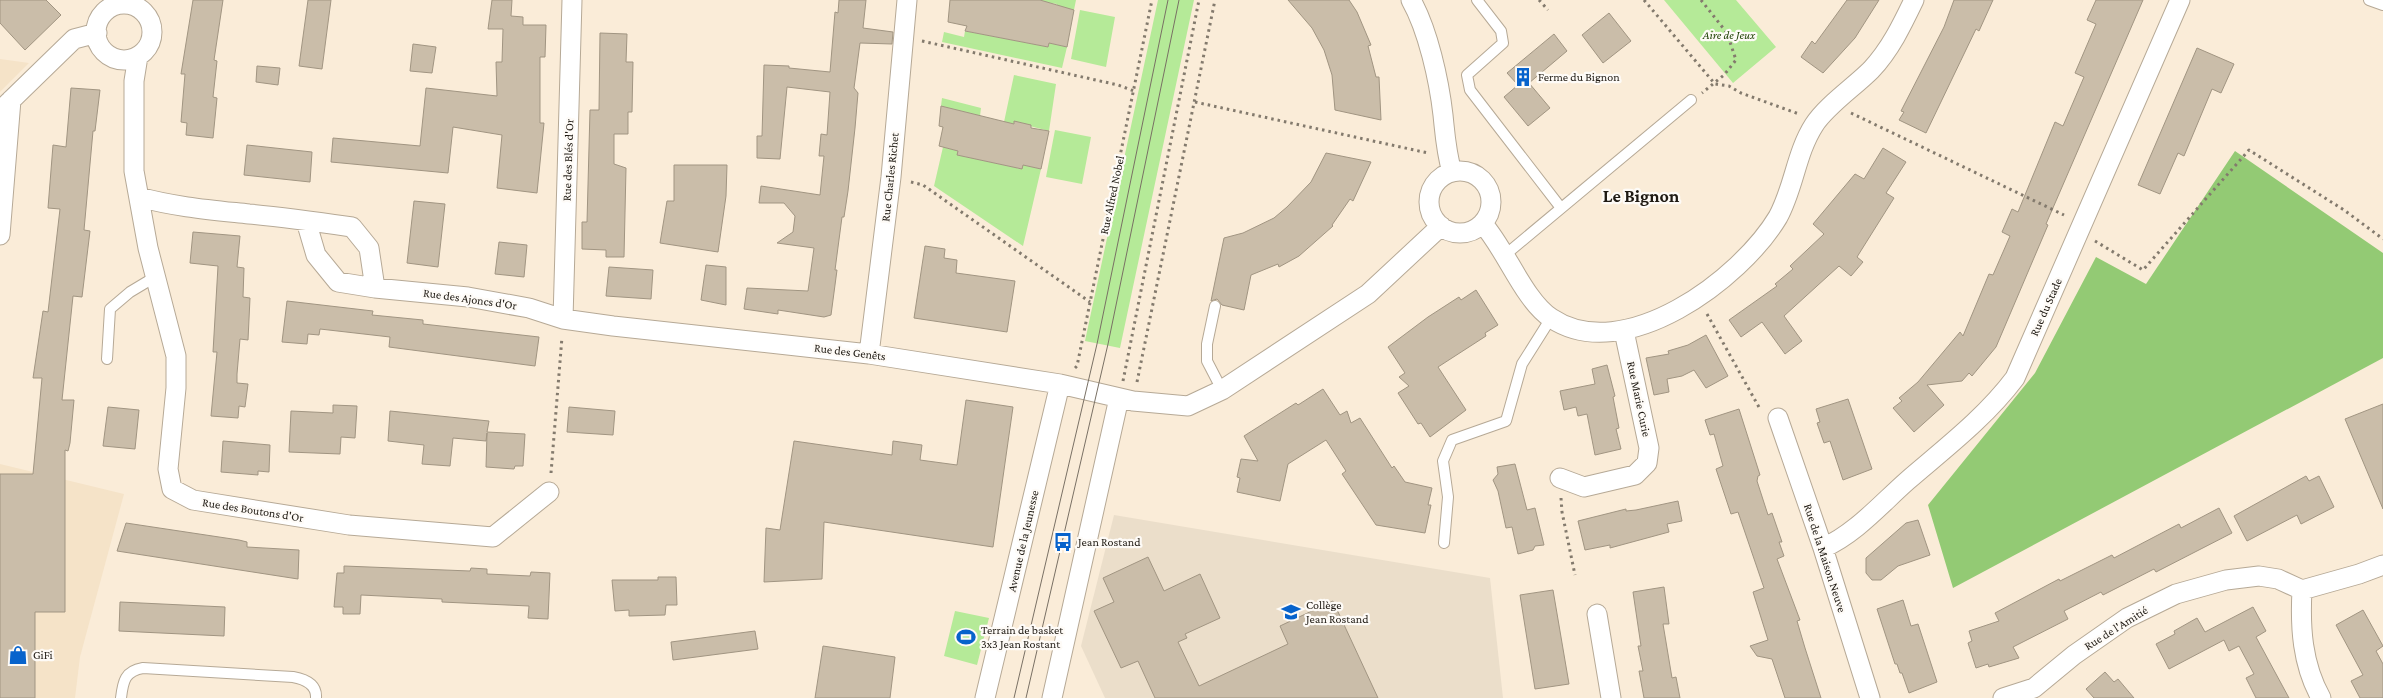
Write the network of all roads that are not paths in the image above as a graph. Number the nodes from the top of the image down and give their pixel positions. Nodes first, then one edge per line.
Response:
1 (572, 0) edge
2 (907, 0) edge
3 (1411, 0) edge
4 (1477, 0) edge
5 (1914, 0) edge
6 (2180, 0) edge
7 (2369, 0) edge
8 (136, 3) edge
9 (2383, 5) edge
10 (97, 33) junction
11 (138, 56) junction
12 (1691, 100) road end
13 (6, 106) edge
14 (1452, 172) junction
15 (139, 197) junction
16 (1561, 208) junction
17 (306, 221) junction
18 (1483, 224) junction
19 (1441, 226) junction
20 (0, 235) edge
21 (1505, 255) junction
22 (155, 277) junction
23 (376, 288) junction
24 (1215, 306) dead end
25 (1551, 318) junction
26 (563, 319) junction
27 (1624, 331) junction
28 (868, 354) junction
29 (107, 359) dead end
30 (1060, 384) junction
31 (1222, 390) junction
32 (1126, 400) junction
33 (1778, 418) road end
34 (1560, 478) road end
35 (549, 492) road end
36 (1444, 543) dead end
37 (1823, 548) junction
38 (2383, 565) edge
39 (2302, 590) junction
40 (1597, 614) dead end
41 (2038, 693) edge
42 (121, 698) edge
43 (316, 698) edge
44 (985, 698) edge
45 (1052, 698) edge
46 (1611, 698) edge
47 (1870, 698) edge
48 (2003, 698) edge
49 (2321, 698) edge

1 - 26 street, Rue des Blés d'Or
2 - 28 street, Rue Charles Richet
3 - 14 street
4 - 16 lane
5 - 27 street
6 - 37 street, Rue du Stade
7 - 9 lane
8 - 10 street
8 - 11 street
10 - 11 street
10 - 13 street
11 - 15 street, Rue des Boutons d'Or
12 - 16 lane
13 - 20 street
14 - 18 street
14 - 19 street
15 - 17 street
15 - 22 street, Rue des Boutons d'Or
16 - 21 lane
17 - 23 street, Rue des Ajoncs d'Or
17 - 23 street
18 - 19 street
18 - 21 street
19 - 31 street
21 - 25 street
22 - 29 lane
22 - 35 street, Rue des Boutons d'Or
23 - 26 street, Rue des Ajoncs d'Or
24 - 31 lane
25 - 27 street
25 - 36 lane
26 - 28 street, Rue des Genêts
27 - 34 street, Rue Marie Curie
28 - 30 street, Rue des Genêts
30 - 32 street, Rue des Genêts
30 - 44 street, Avenue de la Jeunesse
31 - 32 street
32 - 45 street
33 - 37 street, Rue de la Maison Neuve
37 - 47 street, Rue de la Maison Neuve
38 - 39 street
39 - 41 street, Rue de l'Amitié
39 - 49 street
40 - 46 street
41 - 48 street, Rue de l'Amitié
42 - 43 lane

